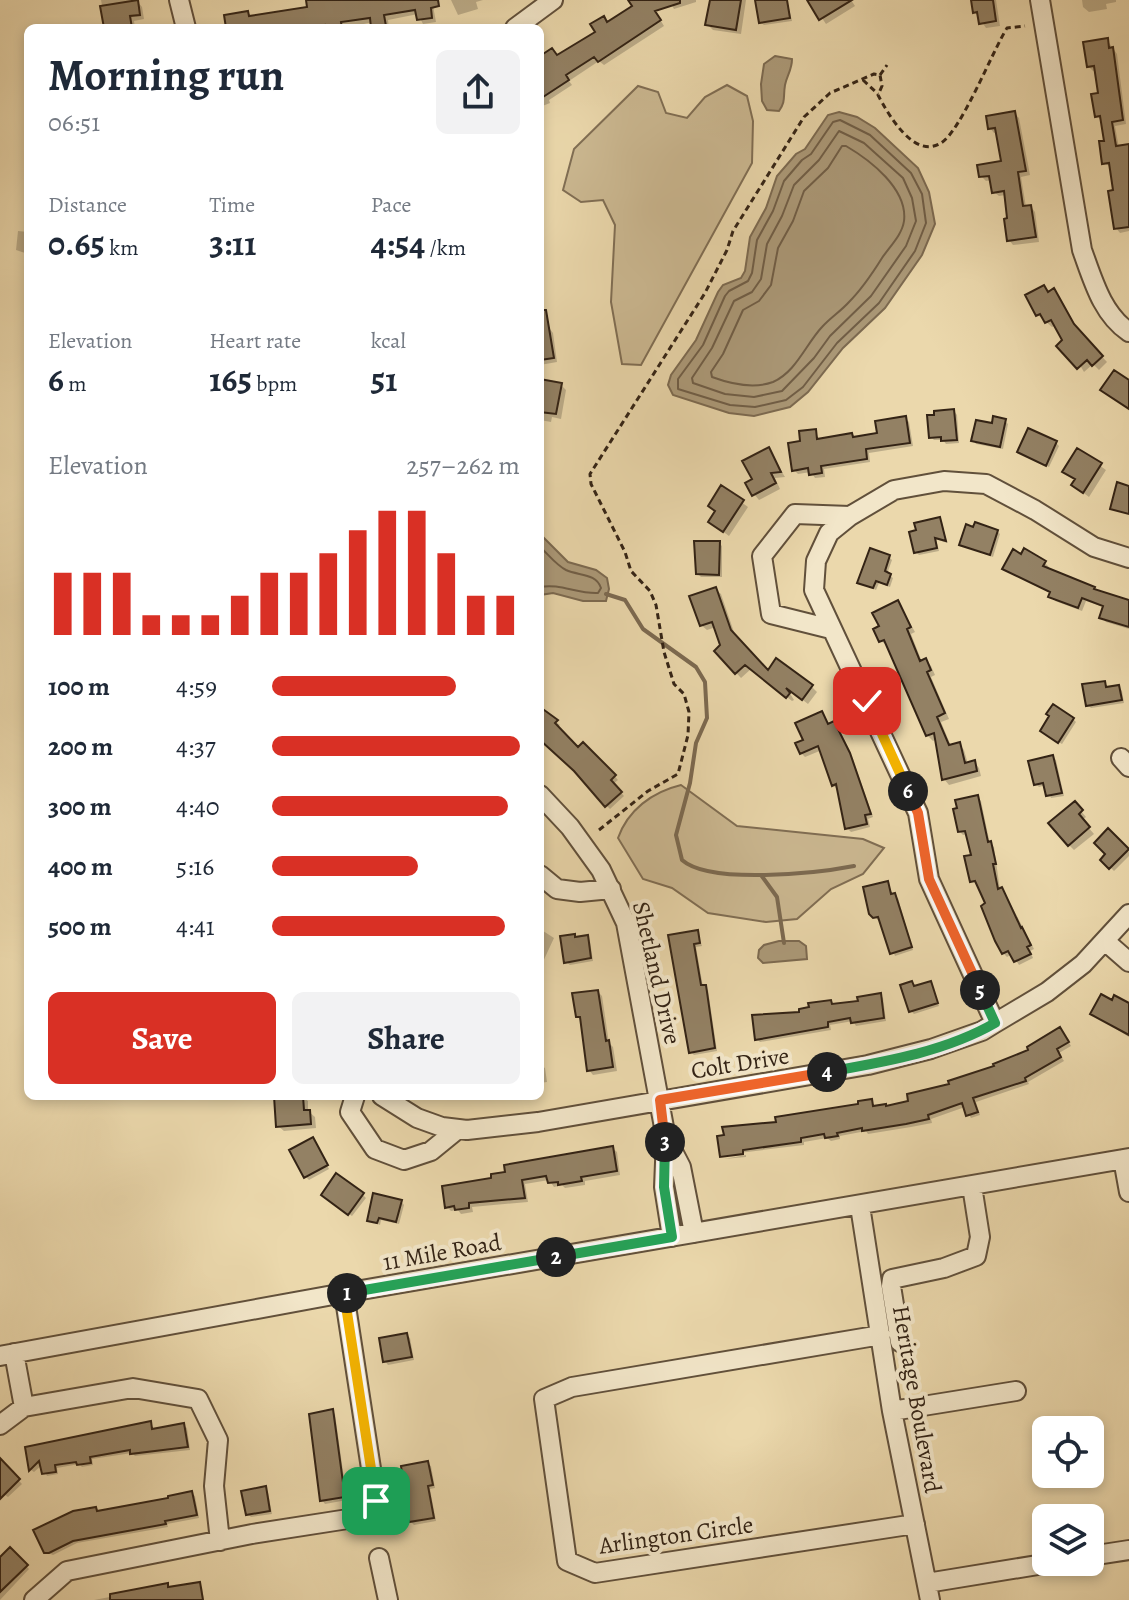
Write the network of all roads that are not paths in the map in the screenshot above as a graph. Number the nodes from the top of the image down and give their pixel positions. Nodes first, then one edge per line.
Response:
1 (179, 0) edge
2 (553, 0) edge
3 (1040, 0) edge
4 (185, 24) edge
5 (520, 24) edge
6 (1129, 332) edge
7 (850, 516) junction
8 (1129, 558) edge
9 (831, 629) junction
10 (544, 799) edge
11 (544, 878) edge
12 (611, 889) junction
13 (1129, 914) edge
14 (1105, 941) junction
15 (1129, 962) edge
16 (995, 1023) junction
17 (354, 1100) edge
18 (388, 1100) edge
19 (660, 1100) junction
20 (458, 1129) junction
21 (666, 1138) junction
22 (1126, 1159) edge
23 (972, 1186) junction
24 (1129, 1192) edge
25 (860, 1206) junction
26 (694, 1233) junction
27 (672, 1237) junction
28 (344, 1293) junction
29 (881, 1335) junction
30 (900, 1342) dead end
31 (7, 1355) edge
32 (1016, 1391) dead end
33 (24, 1407) junction
34 (892, 1411) junction
35 (0, 1425) edge
36 (915, 1524) junction
37 (220, 1541) junction
38 (1129, 1550) edge
39 (1104, 1554) edge
40 (379, 1558) dead end
41 (1032, 1567) edge
42 (928, 1591) edge
43 (34, 1600) edge
44 (388, 1600) edge

1 - 4 street
2 - 5 street
3 - 6 street
7 - 8 street
7 - 9 street
7 - 9 street
9 - 16 street
10 - 12 street, Shetland Drive
11 - 12 street
12 - 19 street, Shetland Drive
13 - 14 street, Colt Drive
14 - 15 street
14 - 16 street, Colt Drive
16 - 19 street, Colt Drive
17 - 20 street
18 - 20 street, Colt Drive
19 - 20 street, Colt Drive
19 - 21 street, Shetland Drive
21 - 26 street, Shetland Drive
21 - 27 street, Shetland Drive
22 - 23 street, 11 Mile Road
22 - 24 street
23 - 25 street, 11 Mile Road
23 - 30 street
25 - 26 street, 11 Mile Road
25 - 29 street, Heritage Boulevard
26 - 27 street, 11 Mile Road
27 - 28 street, 11 Mile Road
28 - 31 street, 11 Mile Road
28 - 37 street
29 - 34 street, Heritage Boulevard
29 - 36 street, Arlington Circle
31 - 33 street
32 - 34 street
33 - 35 street
33 - 37 street
34 - 36 street, Heritage Boulevard
36 - 42 street, Heritage Boulevard
37 - 43 street
38 - 39 street
40 - 44 street
41 - 42 street

